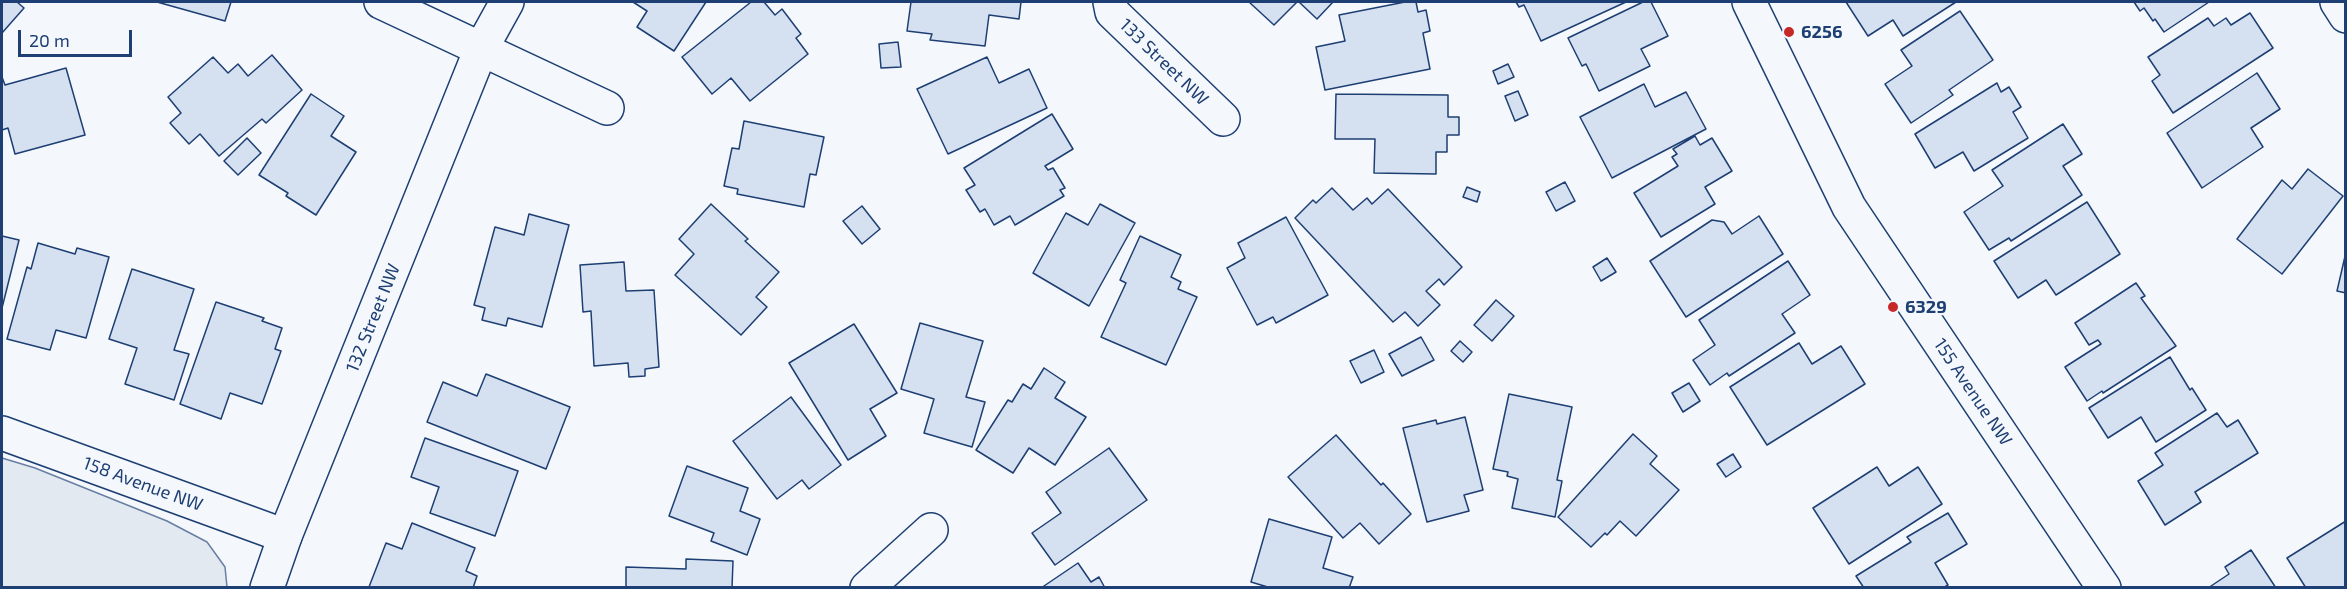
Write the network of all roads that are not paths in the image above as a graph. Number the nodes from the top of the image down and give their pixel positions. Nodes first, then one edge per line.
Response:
1 (381, 2) edge
2 (507, 2) edge
3 (1110, 2) edge
4 (1749, 2) edge
5 (2337, 2) edge
6 (2346, 16) edge
7 (481, 49) junction
8 (607, 108) dead end
9 (1223, 119) dead end
10 (2, 432) edge
11 (931, 530) dead end
12 (285, 536) junction
13 (267, 588) edge
14 (867, 588) edge
15 (2104, 588) edge

1 - 7 street
2 - 7 street, 132 Street NW
3 - 9 street, 133 Street NW
4 - 15 street, 155 Avenue NW
5 - 6 street
7 - 8 street
7 - 12 street, 132 Street NW
10 - 12 street, 158 Avenue NW
11 - 14 street
12 - 13 street, 132 Street NW

